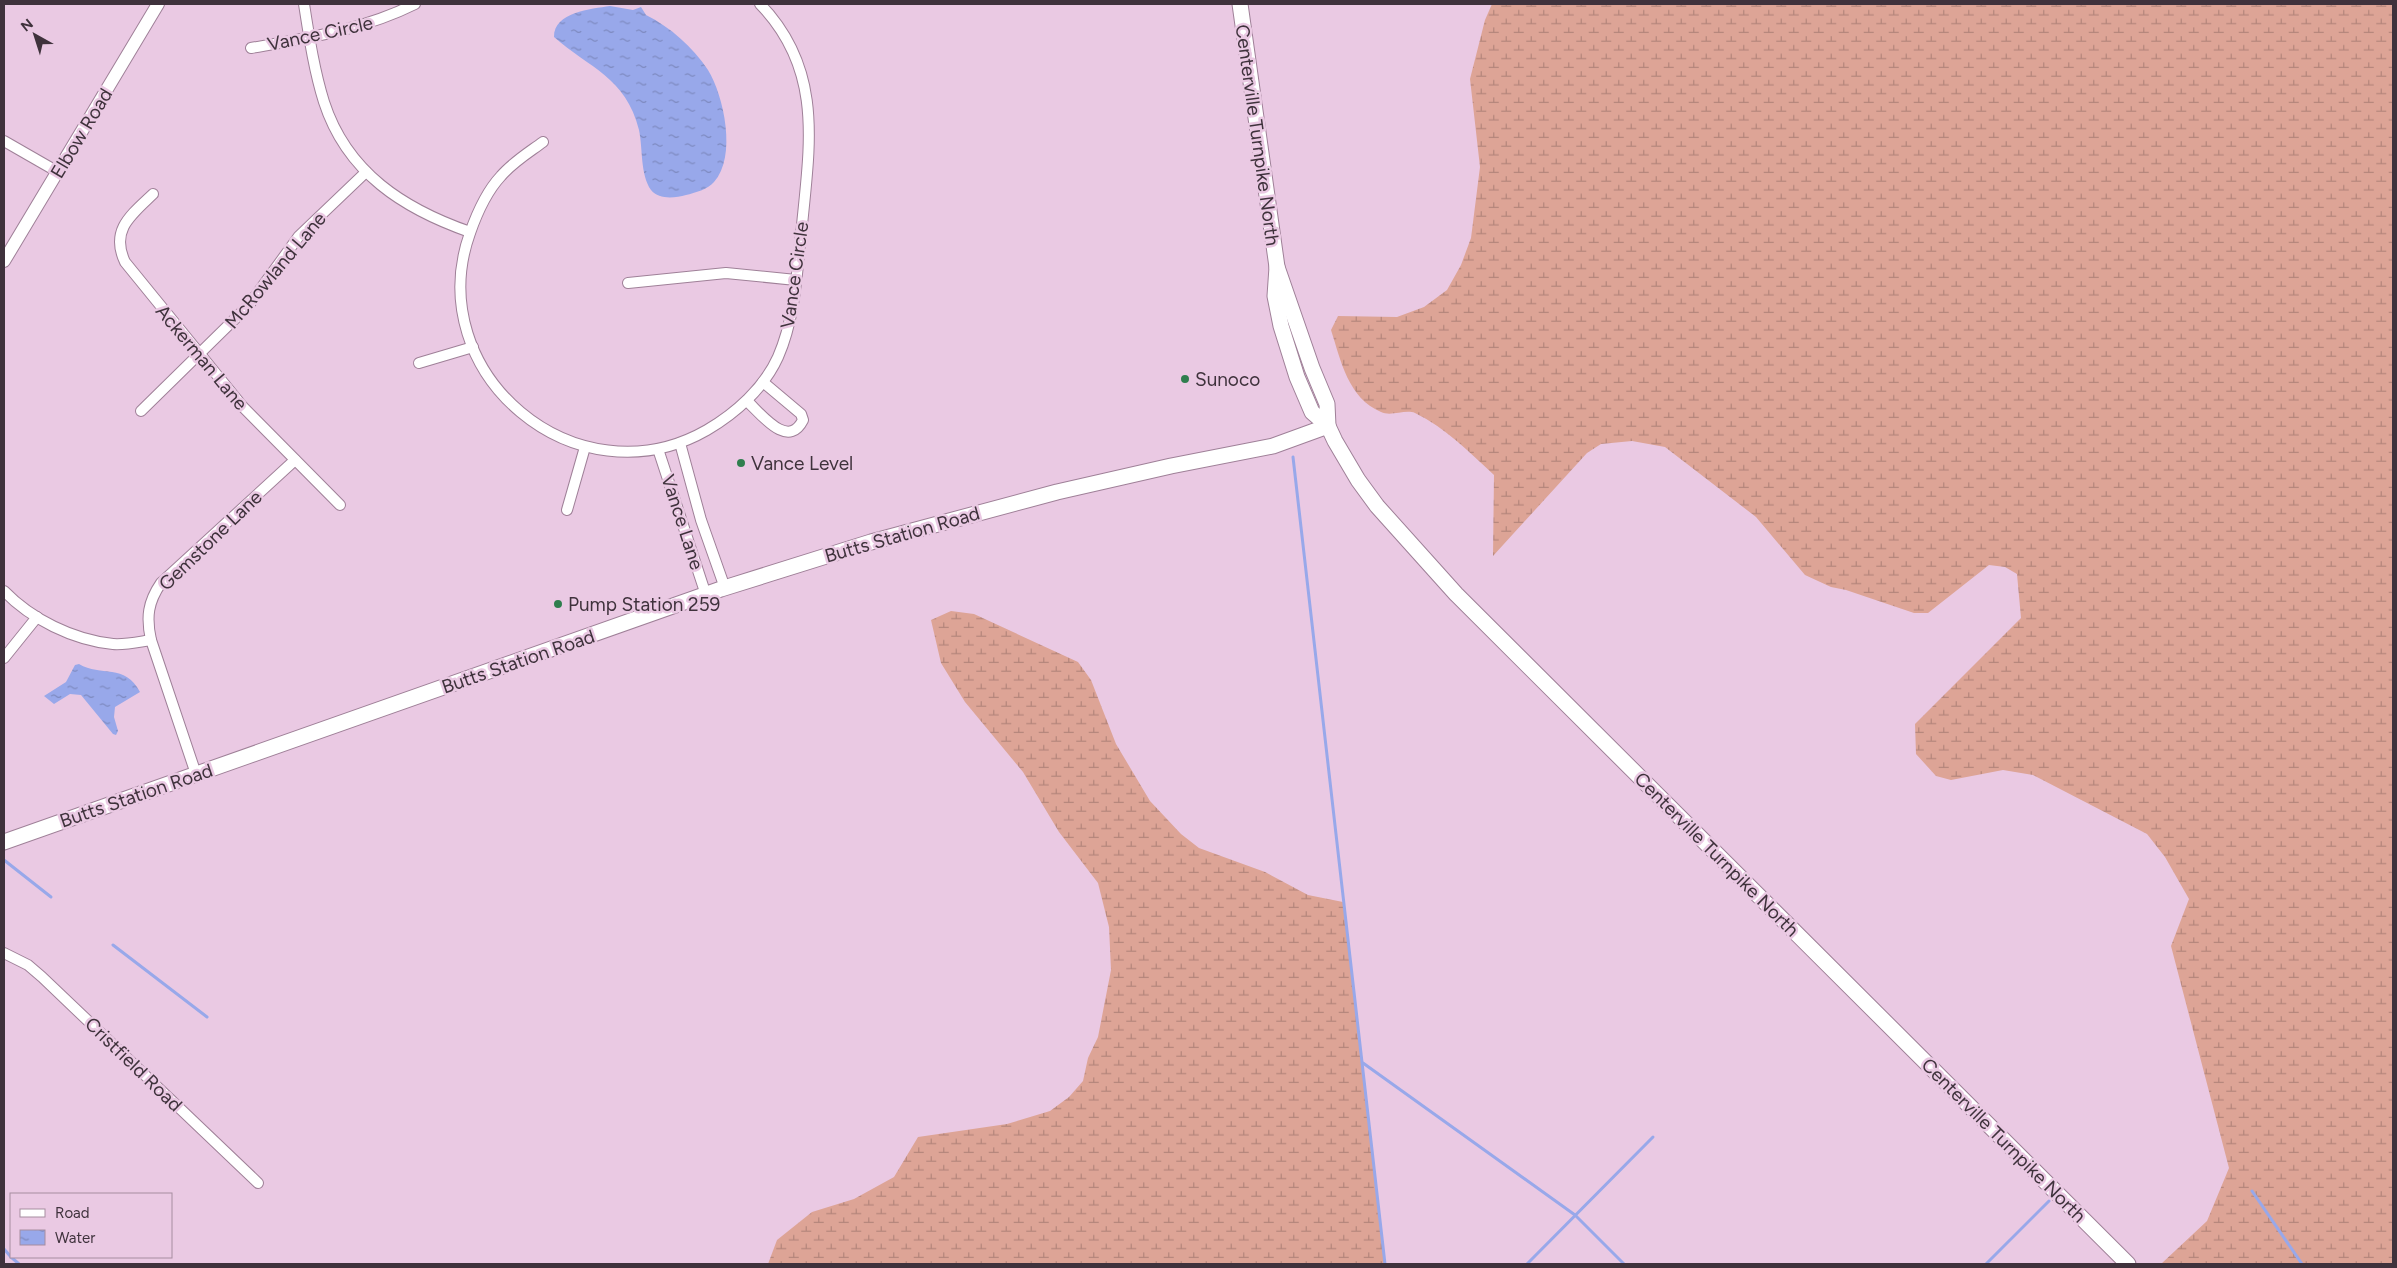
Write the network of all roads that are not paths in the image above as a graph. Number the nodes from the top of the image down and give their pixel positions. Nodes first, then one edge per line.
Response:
1 (158, 4) edge
2 (304, 4) edge
3 (415, 4) edge
4 (760, 4) edge
5 (1240, 4) edge
6 (310, 38) junction
7 (251, 48) dead end
8 (4, 142) edge
9 (543, 142) dead end
10 (58, 172) junction
11 (366, 172) junction
12 (153, 194) dead end
13 (470, 232) junction
14 (4, 261) edge
15 (796, 280) junction
16 (628, 283) dead end
17 (473, 347) junction
18 (199, 355) junction
19 (419, 363) dead end
20 (763, 382) junction
21 (747, 401) junction
22 (141, 411) dead end
23 (1328, 426) junction
24 (680, 443) junction
25 (586, 447) junction
26 (658, 449) junction
27 (295, 460) junction
28 (340, 505) dead end
29 (568, 510) dead end
30 (725, 588) junction
31 (4, 591) edge
32 (706, 595) junction
33 (37, 617) junction
34 (151, 640) junction
35 (4, 658) edge
36 (196, 774) junction
37 (4, 842) edge
38 (4, 954) edge
39 (258, 1183) dead end
40 (2128, 1264) edge

1 - 10 street, Elbow Road
2 - 6 street
3 - 6 street, Vance Circle
4 - 15 street, Vance Circle
5 - 23 main road, Centerville Turnpike North
6 - 7 street, Vance Circle
6 - 11 street
8 - 10 street
9 - 13 street, Vance Circle
10 - 14 street, Elbow Road
11 - 13 street
11 - 18 street, McRowland Lane
12 - 18 street, Ackerman Lane
13 - 17 street, Vance Circle
15 - 16 street
15 - 20 street, Vance Circle
17 - 19 street
17 - 25 street, Vance Circle
18 - 22 street, McRowland Lane
18 - 27 street, Ackerman Lane
20 - 21 street, Vance Circle
20 - 21 street
21 - 24 street, Vance Circle
23 - 30 main road, Butts Station Road
23 - 40 main road, Centerville Turnpike North
24 - 26 street, Vance Circle
24 - 30 street, Vance Lane
25 - 26 street, Vance Circle
25 - 29 street
26 - 32 street, Vance Lane
27 - 28 street, Ackerman Lane
27 - 34 street, Gemstone Lane
30 - 32 main road, Butts Station Road
31 - 33 street
32 - 36 main road, Butts Station Road
33 - 34 street
33 - 35 street
34 - 36 street, Gemstone Lane
36 - 37 main road, Butts Station Road
38 - 39 street, Cristfield Road

